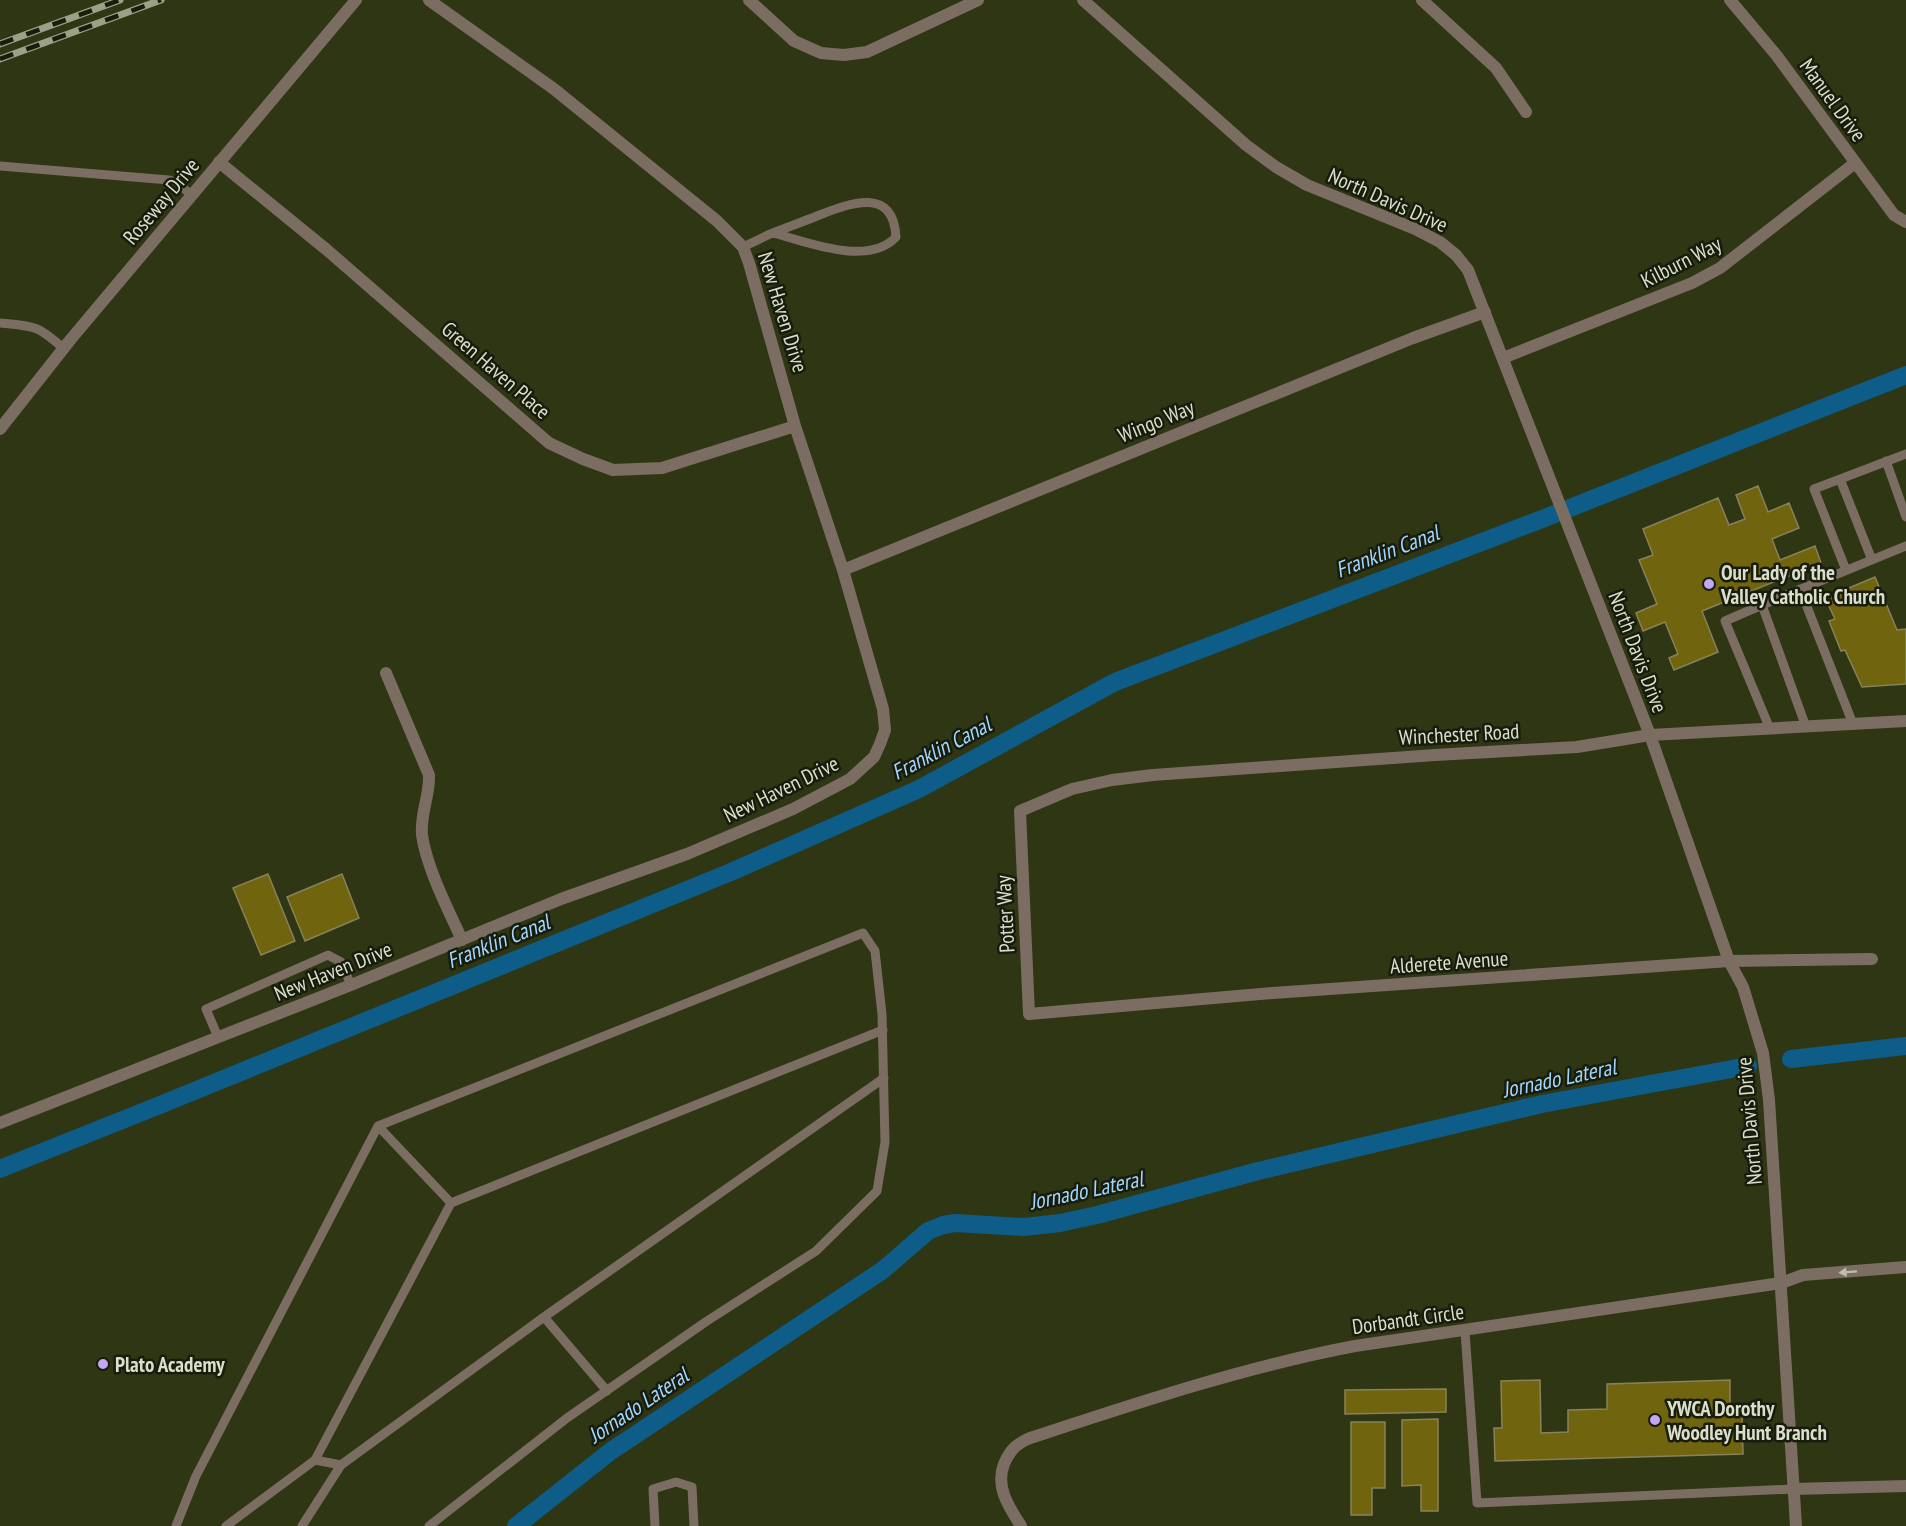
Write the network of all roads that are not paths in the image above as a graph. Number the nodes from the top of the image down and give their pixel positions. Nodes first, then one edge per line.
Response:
1 (356, 0) edge
2 (429, 0) edge
3 (749, 0) edge
4 (978, 0) edge
5 (1083, 0) edge
6 (1422, 0) edge
7 (1730, 0) edge
8 (1526, 112) dead end
9 (219, 162) junction
10 (1855, 163) junction
11 (0, 166) edge
12 (192, 195) junction
13 (1906, 222) edge
14 (773, 233) junction
15 (743, 248) junction
16 (1485, 312) junction
17 (0, 323) edge
18 (63, 348) junction
19 (1503, 358) junction
20 (795, 426) junction
21 (0, 429) edge
22 (1906, 454) edge
23 (1886, 461) junction
24 (1840, 479) junction
25 (1906, 517) edge
26 (1906, 548) edge
27 (1872, 560) junction
28 (843, 570) junction
29 (1846, 570) junction
30 (1800, 589) junction
31 (1762, 605) junction
32 (386, 673) dead end
33 (1906, 721) edge
34 (1853, 724) junction
35 (1806, 727) junction
36 (1770, 729) junction
37 (1650, 735) junction
38 (1020, 811) joint
39 (462, 940) junction
40 (1872, 959) dead end
41 (1729, 961) junction
42 (351, 985) junction
43 (1029, 1014) joint
44 (883, 1030) junction
45 (218, 1037) junction
46 (884, 1078) junction
47 (0, 1123) edge
48 (378, 1126) junction
49 (451, 1203) junction
50 (1906, 1267) edge
51 (1781, 1283) junction
52 (544, 1317) junction
53 (1465, 1330) junction
54 (607, 1390) junction
55 (315, 1460) junction
56 (341, 1465) junction
57 (1906, 1486) edge
58 (1793, 1489) junction
59 (176, 1526) edge
60 (226, 1526) edge
61 (302, 1526) edge
62 (429, 1526) edge
63 (655, 1526) edge
64 (694, 1526) edge
65 (1021, 1526) edge
66 (1796, 1526) edge

1 - 9 street, Roseway Drive
2 - 15 street, New Haven Drive
3 - 4 street
5 - 16 street, North Davis Drive
6 - 8 street
7 - 10 street, Manuel Drive
9 - 12 street, Roseway Drive
9 - 20 street, Green Haven Place
10 - 13 street, Manuel Drive
10 - 19 street, Kilburn Way
11 - 12 lane
12 - 18 street, Roseway Drive
14 - 14 lane
14 - 15 lane
15 - 20 street, New Haven Drive
16 - 19 street, North Davis Drive
16 - 28 street, Wingo Way
17 - 18 lane
18 - 21 street, Roseway Drive
19 - 37 street, North Davis Drive
20 - 28 street, New Haven Drive
22 - 23 lane
23 - 24 lane
23 - 25 lane
24 - 27 lane
24 - 29 lane
26 - 27 lane
27 - 29 lane
28 - 39 street, New Haven Drive
29 - 30 lane
30 - 31 lane
30 - 34 lane
31 - 35 lane
31 - 36 lane
32 - 39 street
33 - 34 street, Winchester Road
34 - 35 street, Winchester Road
35 - 36 street, Winchester Road
36 - 37 street, Winchester Road
37 - 38 street, Winchester Road
37 - 41 street, North Davis Drive
38 - 43 street, Potter Way
39 - 42 street, New Haven Drive
40 - 41 street, Alderete Avenue
41 - 43 street, Alderete Avenue
41 - 51 street, North Davis Drive
42 - 45 street, New Haven Drive
42 - 45 lane
44 - 46 lane
44 - 48 lane
44 - 49 lane
45 - 47 street, New Haven Drive
46 - 52 lane
46 - 54 lane
48 - 49 lane
48 - 59 lane
49 - 55 lane
50 -> 51 street, Dorbandt Circle
51 - 53 street, Dorbandt Circle
51 - 58 street, North Davis Drive
52 - 54 lane
52 - 56 lane
53 - 58 lane
53 - 65 street, Dorbandt Circle
54 - 62 lane
55 - 56 lane
55 - 60 lane
56 - 61 lane
57 - 58 street
58 - 66 street, North Davis Drive
63 - 64 lane

